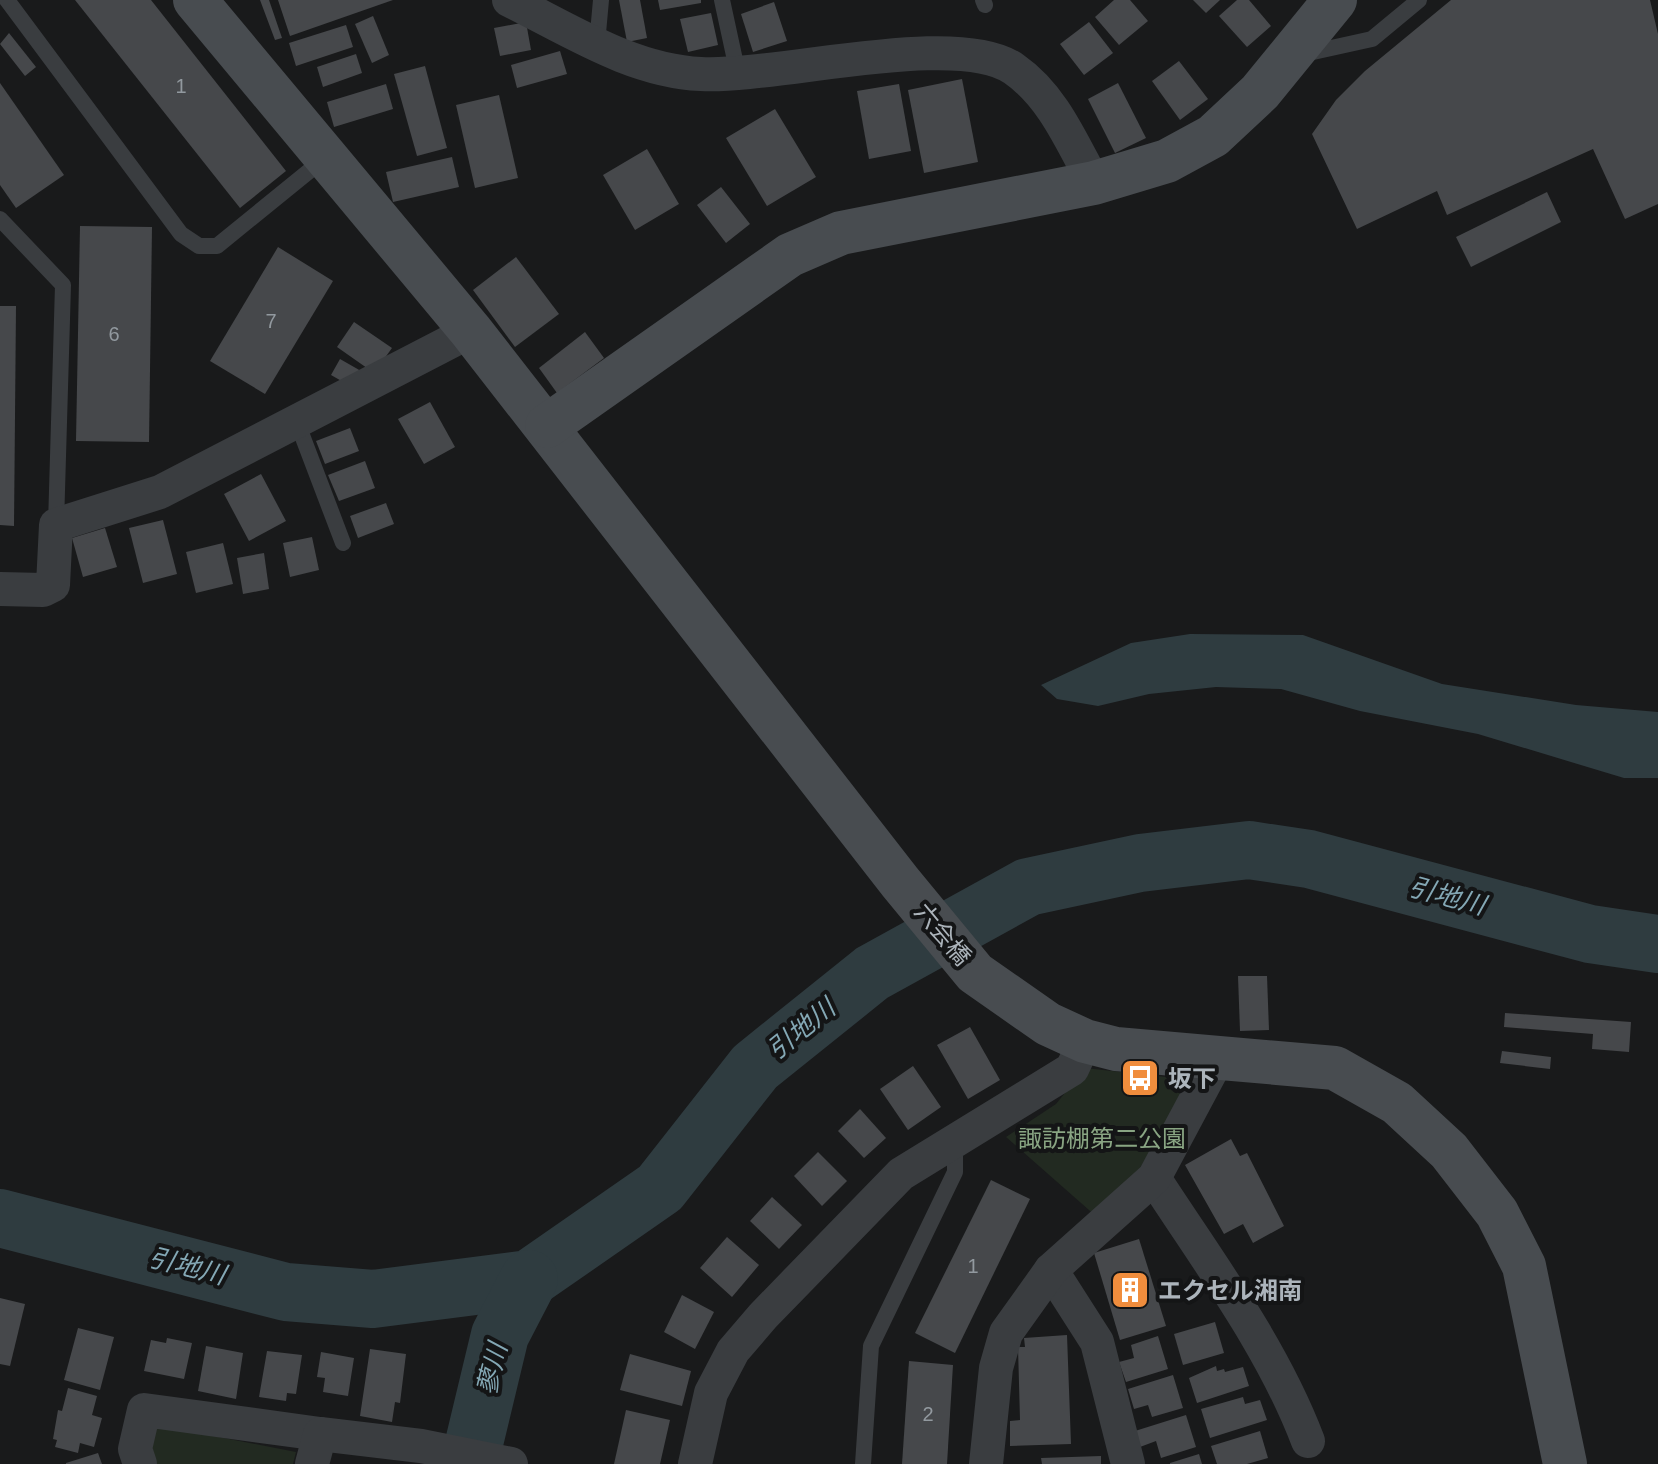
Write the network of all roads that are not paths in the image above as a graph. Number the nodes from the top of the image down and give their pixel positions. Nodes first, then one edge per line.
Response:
1 (7, 0) edge
2 (195, 0) edge
3 (509, 0) edge
4 (601, 0) edge
5 (722, 0) edge
6 (1335, 0) edge
7 (1419, 0) edge
8 (597, 44) junction
9 (1287, 57) junction
10 (738, 74) junction
11 (325, 158) junction
12 (1094, 183) junction
13 (0, 219) edge
14 (471, 331) junction
15 (297, 422) junction
16 (547, 426) junction
17 (56, 525) junction
18 (343, 543) dead end
19 (0, 589) edge
20 (1085, 1041) junction
21 (1217, 1060) junction
22 (955, 1140) junction
23 (1154, 1178) junction
24 (1051, 1270) junction
25 (1308, 1441) dead end
26 (316, 1449) edge
27 (140, 1464) edge
28 (511, 1464) edge
29 (695, 1464) edge
30 (863, 1464) edge
31 (986, 1464) edge
32 (1128, 1464) edge
33 (1565, 1464) edge

1 - 11 lane
2 - 11 street, 六会橋
3 - 8 street
4 - 8 lane
5 - 10 lane
6 - 9 street
7 - 9 lane
8 - 10 street
9 - 12 street
10 - 12 street
11 - 14 street, 六会橋
12 - 16 street
13 - 17 lane
14 - 15 street
14 - 16 street, 六会橋
15 - 17 street
15 - 18 lane
16 - 20 street, 六会橋
17 - 19 street
20 - 21 street, 六会橋
20 - 22 street
21 - 23 street
21 - 33 street, 六会橋
22 - 29 street
22 - 30 lane
23 - 24 street
23 - 25 street
24 - 31 street
24 - 32 street
26 - 27 street
26 - 28 street

